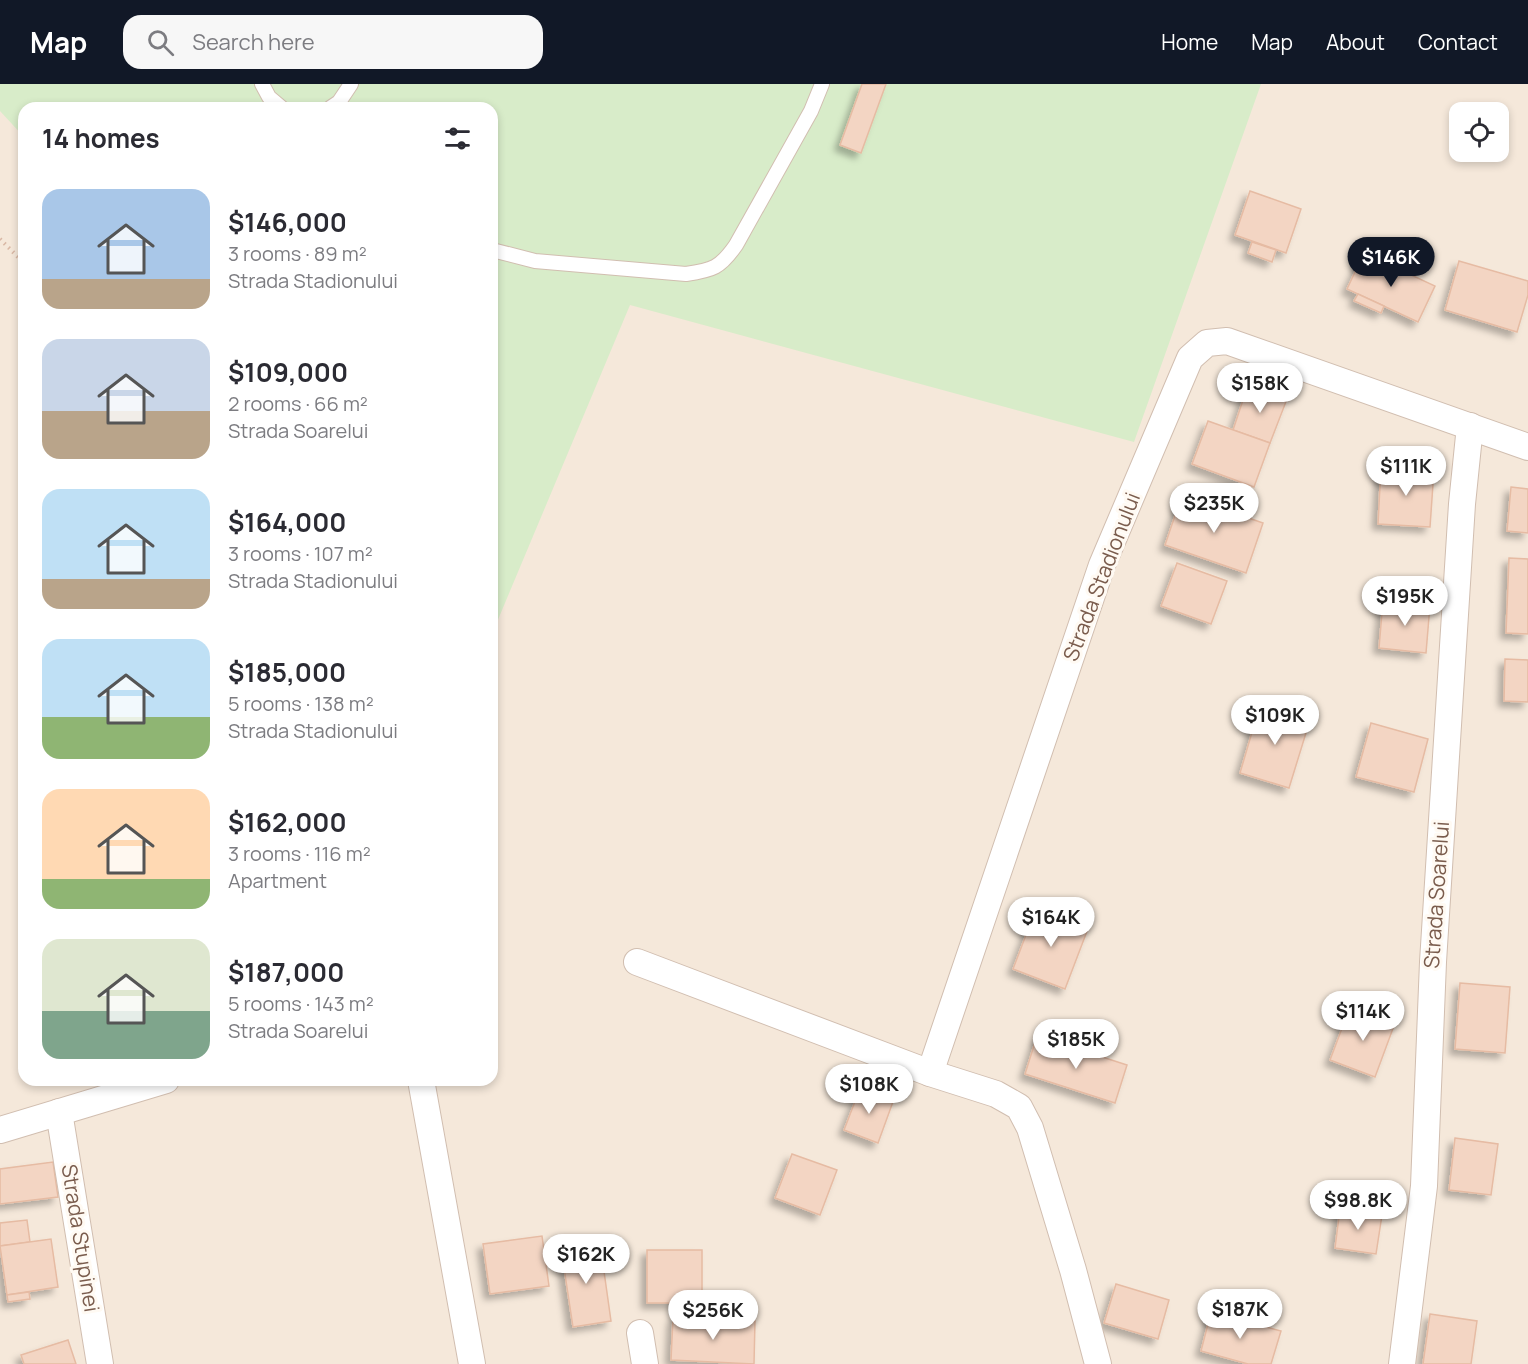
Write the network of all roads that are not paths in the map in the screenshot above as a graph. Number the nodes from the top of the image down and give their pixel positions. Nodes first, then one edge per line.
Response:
1 (262, 84) edge
2 (351, 84) edge
3 (822, 84) edge
4 (275, 102) edge
5 (340, 102) edge
6 (498, 252) edge
7 (1470, 426) junction
8 (1528, 447) edge
9 (638, 962) dead end
10 (930, 1073) junction
11 (146, 1086) edge
12 (422, 1086) edge
13 (59, 1112) junction
14 (0, 1130) edge
15 (640, 1333) dead end
16 (100, 1364) edge
17 (472, 1364) edge
18 (645, 1364) edge
19 (1098, 1364) edge
20 (1402, 1364) edge

1 - 4 lane
2 - 5 lane
3 - 6 lane
7 - 8 street, Strada Stadionului
7 - 10 street, Strada Stadionului
7 - 20 street, Strada Soarelui
9 - 10 street
10 - 19 street
11 - 13 street
12 - 17 street
13 - 14 street
13 - 16 street, Strada Stupinei
15 - 18 street

